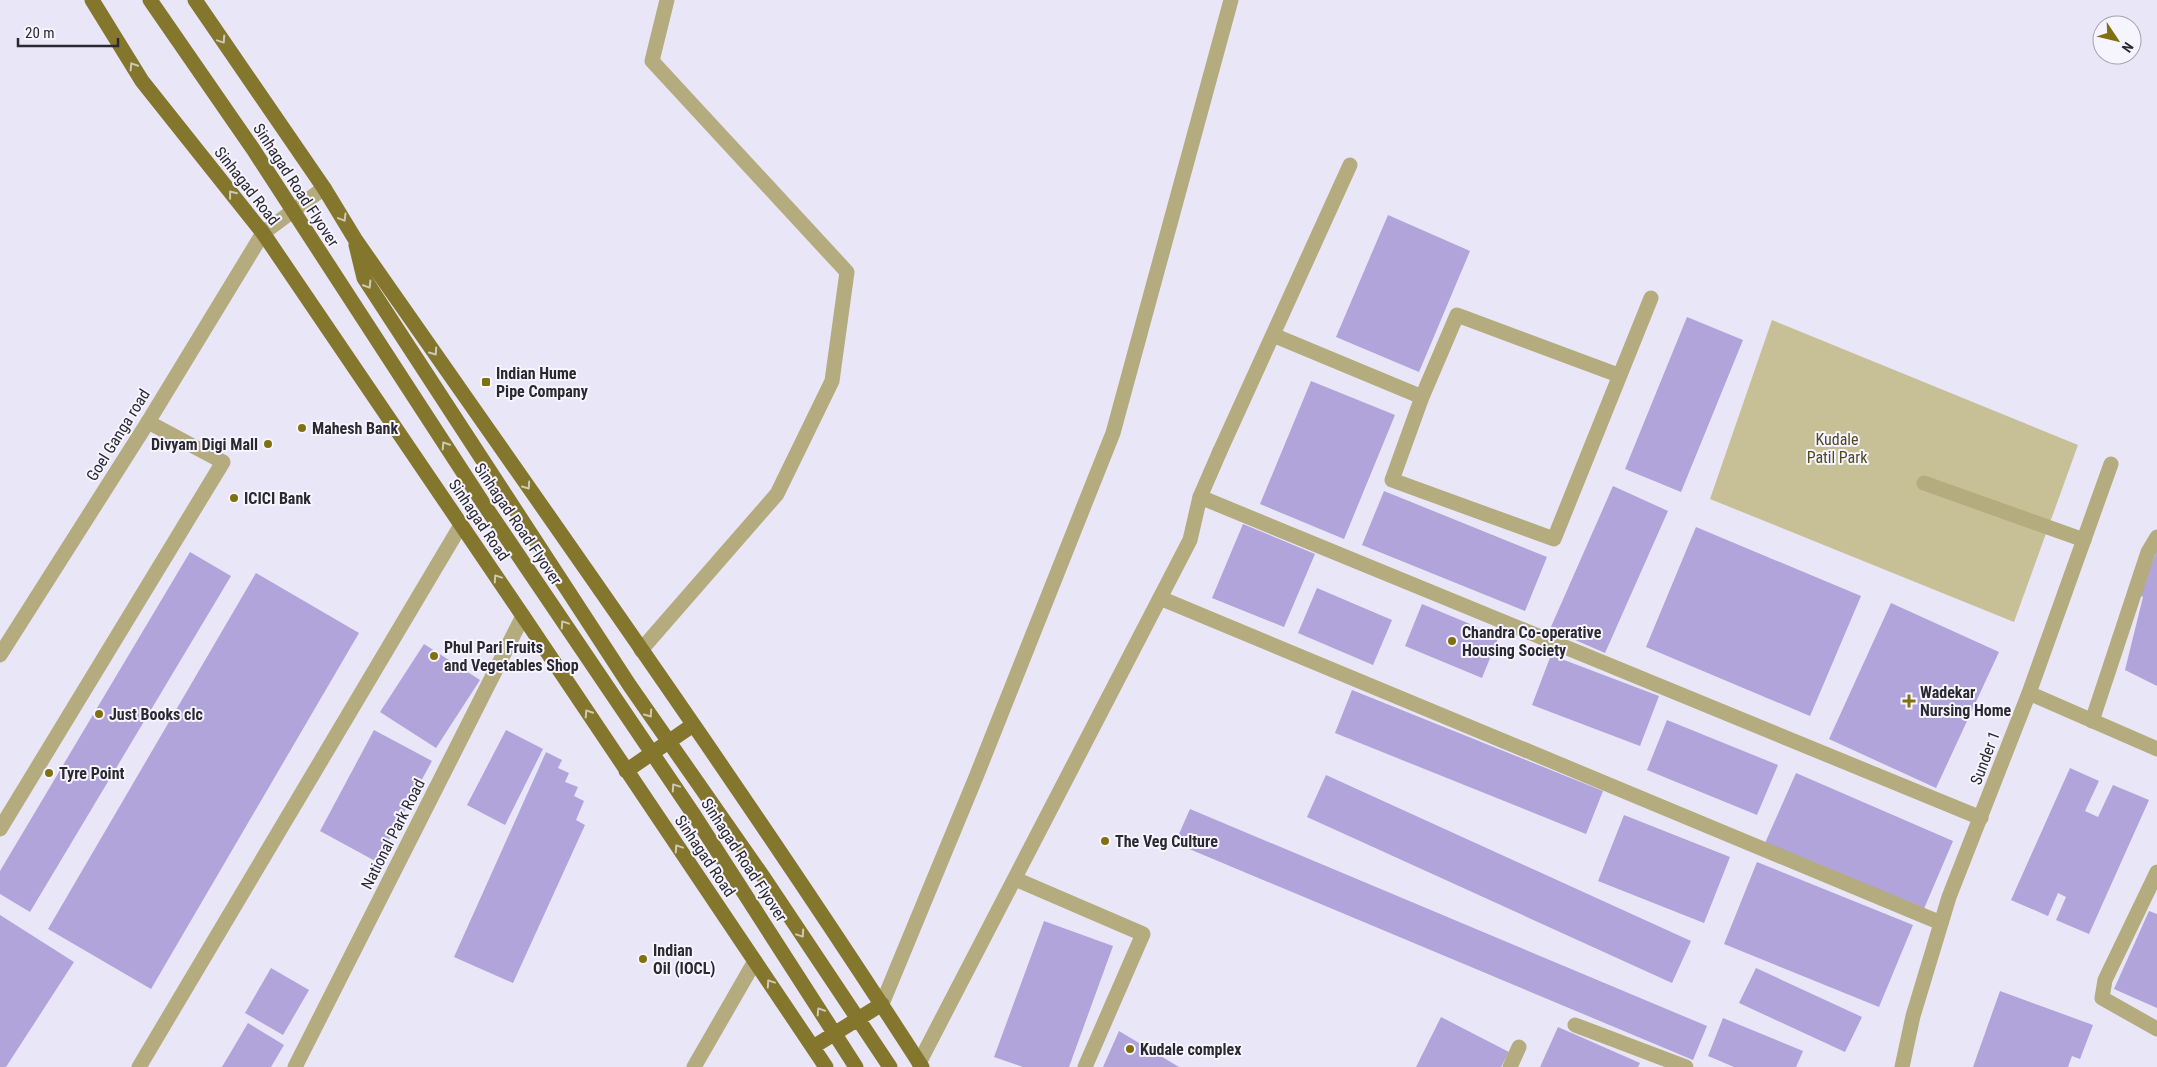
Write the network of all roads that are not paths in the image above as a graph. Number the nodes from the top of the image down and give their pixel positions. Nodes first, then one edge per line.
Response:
1 (92, 0) edge
2 (150, 0) edge
3 (195, 0) edge
4 (667, 0) edge
5 (1231, 0) edge
6 (1350, 165) dead end
7 (324, 188) junction
8 (262, 233) junction
9 (355, 239) junction
10 (1650, 298) dead end
11 (1273, 335) junction
12 (1618, 375) junction
13 (1422, 397) junction
14 (148, 422) junction
15 (2111, 464) dead end
16 (1924, 483) dead end
17 (1200, 496) junction
18 (461, 525) junction
19 (2157, 537) edge
20 (2084, 540) junction
21 (1160, 598) junction
22 (523, 616) junction
23 (641, 650) junction
24 (0, 655) edge
25 (2029, 693) junction
26 (2092, 721) junction
27 (693, 726) junction
28 (2157, 749) edge
29 (626, 771) junction
30 (1981, 818) junction
31 (0, 829) edge
32 (2157, 872) edge
33 (1015, 879) junction
34 (1941, 923) junction
35 (755, 960) junction
36 (882, 1004) junction
37 (1575, 1025) dead end
38 (2157, 1029) edge
39 (813, 1047) junction
40 (1519, 1047) dead end
41 (921, 1065) edge
42 (139, 1067) edge
43 (295, 1067) edge
44 (694, 1067) edge
45 (826, 1067) edge
46 (856, 1067) edge
47 (890, 1067) edge
48 (1085, 1067) edge
49 (1510, 1067) edge
50 (1686, 1067) edge
51 (1902, 1067) edge

8 -> 1 main road, Sinhagad Road
46 -> 2 main road, Sinhagad Road Flyover
3 -> 7 main road
4 - 23 street
5 - 36 street
6 - 11 street
7 - 8 street
7 -> 9 main road
8 - 14 street, Goel Ganga road
8 - 18 main road, Sinhagad Road
9 -> 23 main road
9 -> 47 main road, Sinhagad Road Flyover
10 - 12 street
11 - 13 street
11 - 17 street
12 - 13 street
12 - 13 street
14 - 24 street, Goel Ganga road
14 - 31 street
15 - 20 street, Sunder 1
16 - 20 street
17 - 21 street
17 - 30 street
22 -> 18 main road, Sinhagad Road
18 - 42 street
19 - 26 street
20 - 25 street, Sunder 1
21 - 33 street
21 - 34 street
29 -> 22 main road, Sinhagad Road
22 - 43 street, National Park Road
23 - 27 main road
25 - 26 street
25 - 30 street, Sunder 1
26 - 28 street
27 - 29 main road
27 - 36 main road
35 -> 29 main road, Sinhagad Road
30 - 34 street, Sunder 1
32 - 38 street
33 - 41 street
33 - 48 street
34 - 51 street, Sunder 1
39 -> 35 main road, Sinhagad Road
35 - 44 street
36 - 39 main road
36 - 41 main road
37 - 50 street
39 - 45 main road, Sinhagad Road
40 - 49 street

